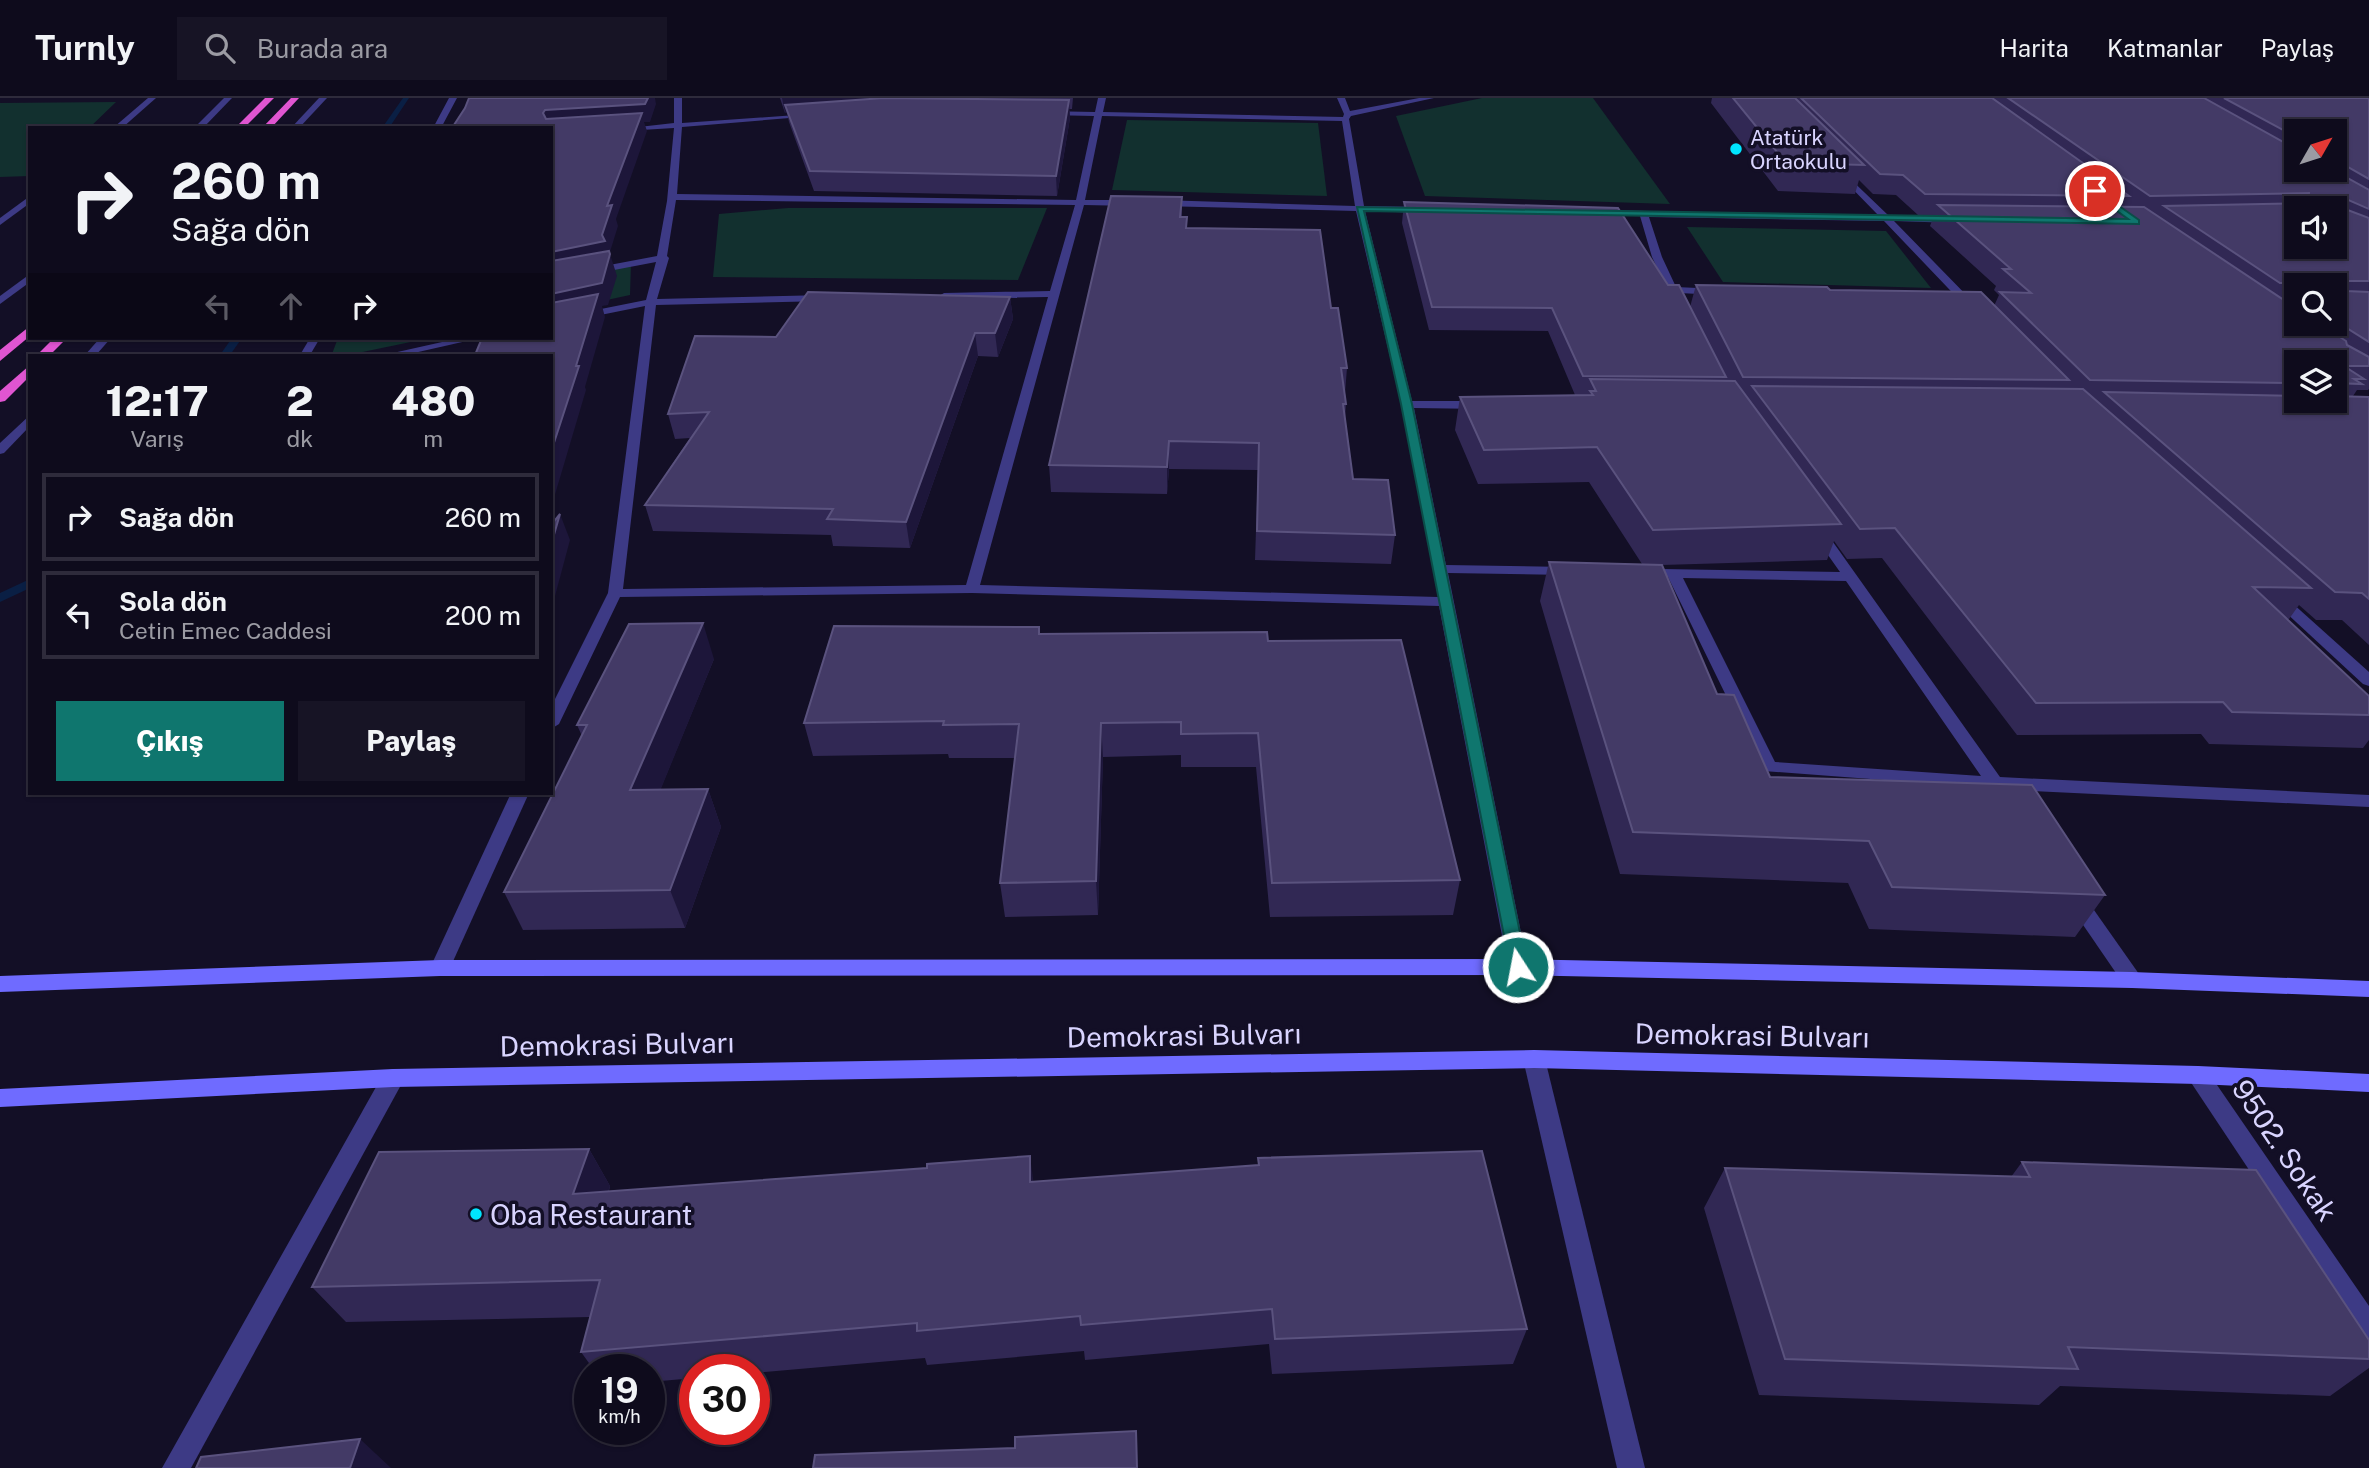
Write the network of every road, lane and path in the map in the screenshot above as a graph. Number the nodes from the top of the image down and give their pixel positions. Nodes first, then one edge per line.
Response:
1 (152, 98) edge
2 (229, 98) edge
3 (270, 98) edge
4 (295, 98) edge
5 (323, 98) edge
6 (453, 98) edge
7 (678, 98) edge
8 (1102, 98) edge
9 (1341, 98) edge
10 (1430, 98) edge
11 (1034, 113) edge
12 (1100, 114) junction
13 (817, 116) edge
14 (1346, 116) junction
15 (679, 125) junction
16 (119, 126) edge
17 (200, 126) edge
18 (241, 126) edge
19 (268, 126) edge
20 (297, 126) edge
21 (438, 126) edge
22 (615, 129) edge
23 (1829, 159) edge
24 (670, 197) junction
25 (28, 201) edge
26 (1080, 202) junction
27 (1360, 208) junction
28 (1441, 210) edge
29 (1590, 213) edge
30 (1644, 214) junction
31 (1886, 220) junction
32 (1970, 220) edge
33 (0, 222) edge
34 (664, 258) junction
35 (28, 278) edge
36 (553, 279) edge
37 (1673, 290) junction
38 (1729, 292) edge
39 (1053, 294) junction
40 (928, 296) edge
41 (831, 298) edge
42 (1951, 299) edge
43 (1965, 299) junction
44 (0, 301) edge
45 (651, 302) junction
46 (1685, 314) edge
47 (1984, 319) edge
48 (553, 322) edge
49 (28, 331) edge
50 (59, 340) edge
51 (104, 340) edge
52 (465, 340) edge
53 (44, 354) edge
54 (91, 354) edge
55 (395, 354) edge
56 (0, 357) edge
57 (28, 371) edge
58 (0, 398) edge
59 (1407, 404) junction
60 (1501, 405) edge
61 (28, 421) edge
62 (0, 450) edge
63 (1811, 521) edge
64 (1439, 569) junction
65 (1577, 572) edge
66 (1645, 573) edge
67 (1673, 573) junction
68 (1852, 577) junction
69 (2266, 587) edge
70 (972, 589) junction
71 (615, 593) junction
72 (1446, 602) junction
73 (2369, 681) edge
74 (553, 720) edge
75 (1995, 783) junction
76 (519, 795) edge
77 (2369, 801) edge
78 (2018, 816) edge
79 (2064, 882) edge
80 (1518, 967) junction
81 (440, 968) junction
82 (2132, 981) junction
83 (0, 984) edge
84 (2369, 989) edge
85 (1534, 1059) junction
86 (2198, 1075) junction
87 (393, 1077) junction
88 (2369, 1083) edge
89 (0, 1098) edge
90 (2369, 1328) edge
91 (176, 1468) edge
92 (1631, 1468) edge

1 - 16 street
2 - 17 street
3 - 18 highway
4 - 19 highway
5 - 20 street
6 - 21 street
7 - 15 street
8 - 12 street
9 - 14 street
10 - 14 street
11 - 12 street
12 - 14 street
12 - 26 street
13 - 15 street
14 - 27 street
15 - 22 street
15 - 24 street
23 - 31 street
24 - 26 street
24 - 34 street
25 - 33 street
26 - 27 street
26 - 39 street
27 - 28 street
27 - 59 street
29 - 30 street
30 - 31 street
30 - 37 street
31 - 32 street
31 - 43 street
34 - 36 street
34 - 45 street
35 - 44 street
37 - 38 street
37 - 46 street
39 - 40 street
39 - 70 street
41 - 45 street
42 - 43 street
43 - 47 street
45 - 48 street
45 - 71 street
49 - 56 highway
50 - 53 highway
51 - 54 street
52 - 55 street
57 - 58 highway
59 - 60 street
59 - 64 street
61 - 62 street
63 - 68 street
64 - 65 street
64 - 72 street
66 - 67 street
67 - 68 street
67 - 75 street
68 - 75 street
69 - 73 street
70 - 71 street
70 - 72 street
71 - 74 street
72 - 80 street
75 - 77 street
75 - 78 street
76 - 81 street
79 - 82 street
80 - 81 main road
80 - 82 main road
81 - 83 main road
82 - 84 main road
85 - 86 main road, Demokrasi Bulvarı
85 - 87 main road, Demokrasi Bulvarı
85 - 92 street
86 - 88 main road, Demokrasi Bulvarı
86 - 90 street, 9502. Sokak
87 - 89 main road, Demokrasi Bulvarı
87 - 91 street

